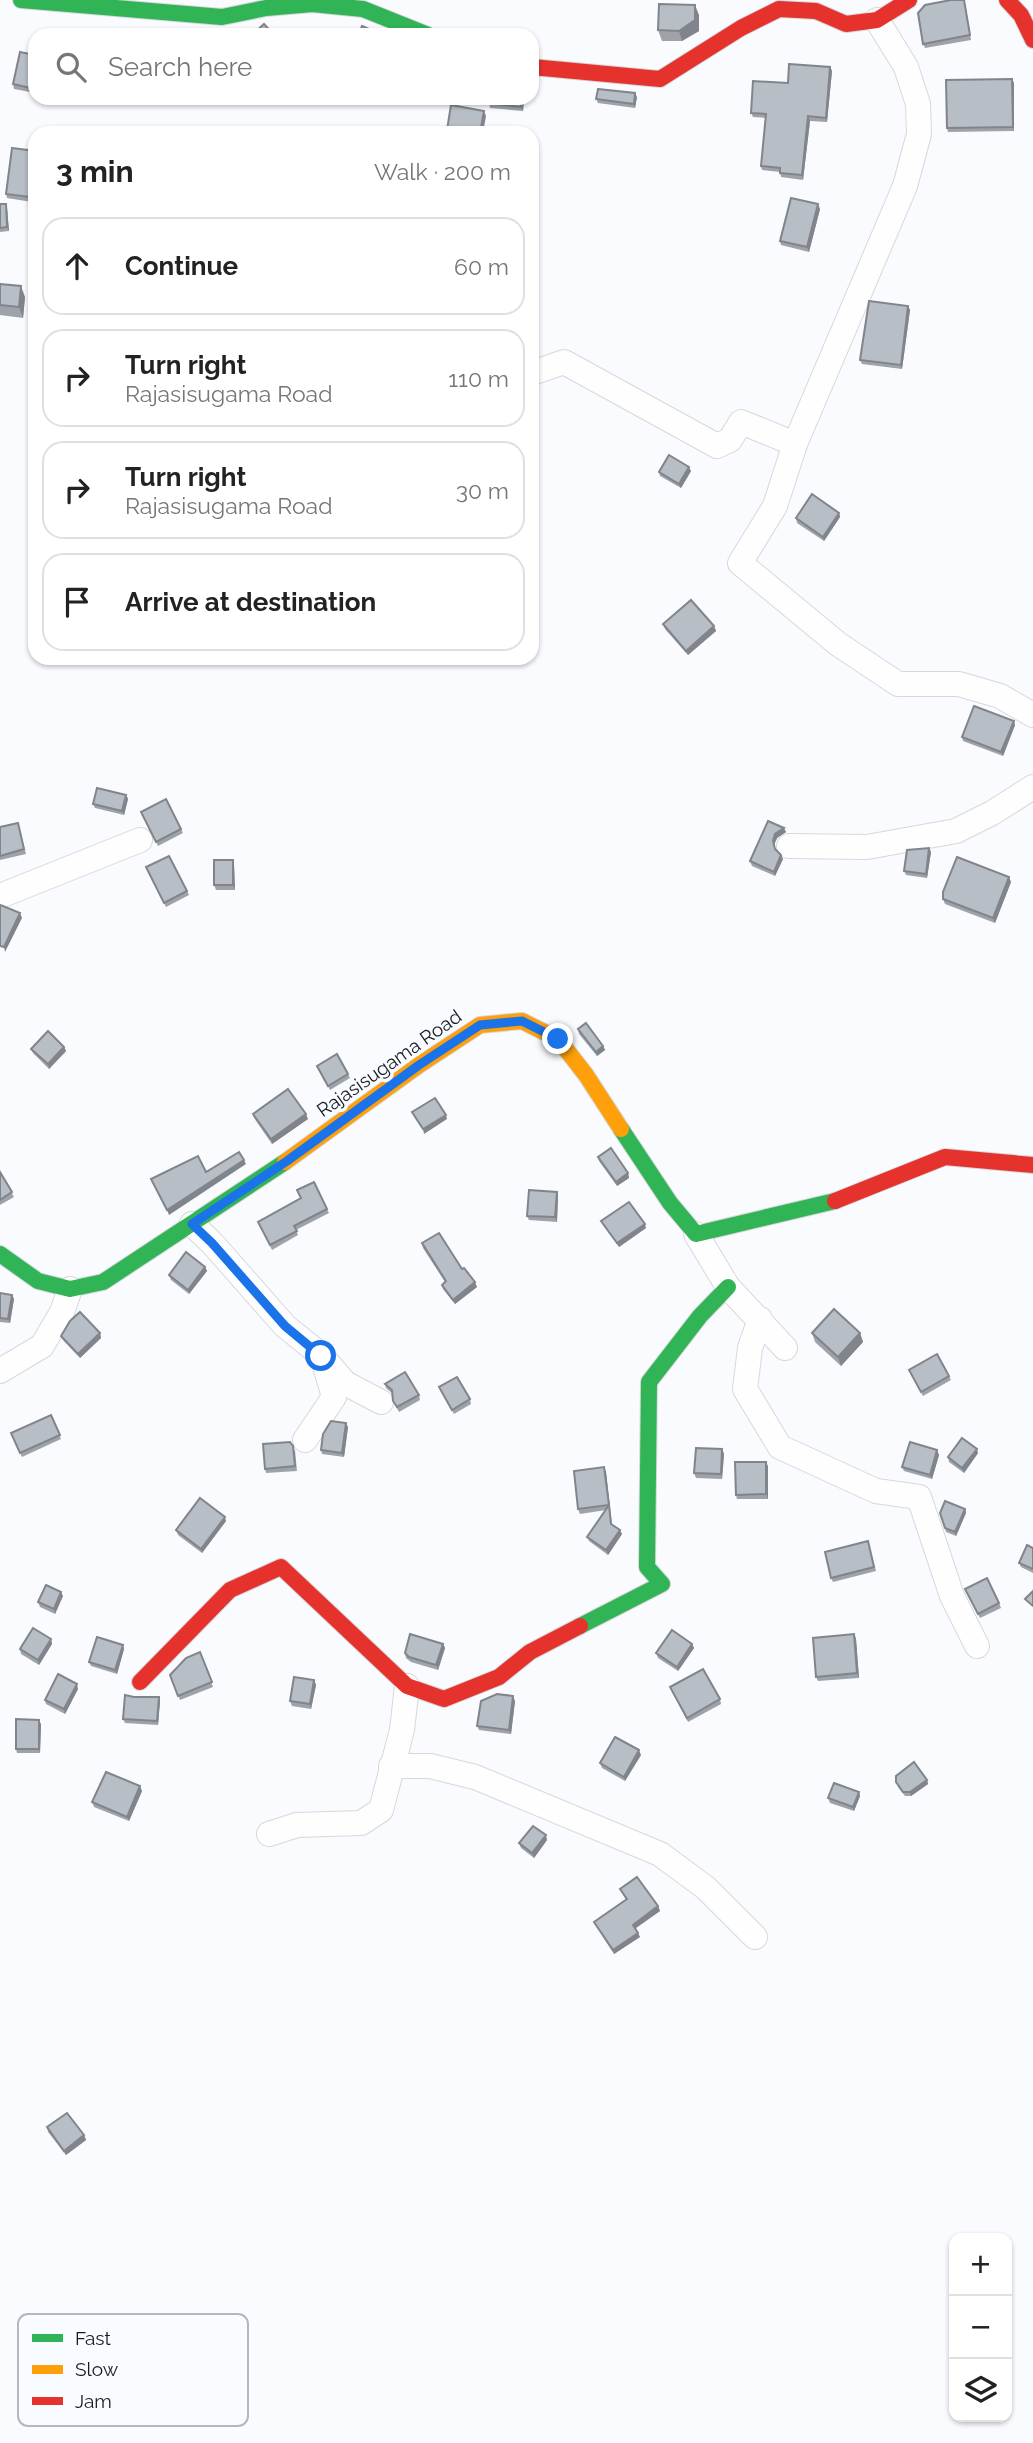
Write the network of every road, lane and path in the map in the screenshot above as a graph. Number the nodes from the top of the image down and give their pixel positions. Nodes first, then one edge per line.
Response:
1 (21, 0) edge
2 (909, 0) edge
3 (1007, 0) edge
4 (877, 20) junction
5 (410, 28) edge
6 (1033, 40) edge
7 (539, 68) edge
8 (539, 371) edge
9 (795, 444) junction
10 (1033, 715) edge
11 (1033, 787) edge
12 (992, 813) junction
13 (978, 838) dead end
14 (140, 840) dead end
15 (789, 846) dead end
16 (0, 896) edge
17 (1033, 1165) edge
18 (192, 1224) junction
19 (696, 1234) junction
20 (0, 1254) edge
21 (728, 1287) junction
22 (70, 1289) junction
23 (760, 1318) junction
24 (785, 1348) dead end
25 (321, 1356) junction
26 (0, 1371) edge
27 (381, 1402) dead end
28 (305, 1440) dead end
29 (977, 1646) dead end
30 (140, 1682) dead end
31 (407, 1686) junction
32 (391, 1766) junction
33 (269, 1834) dead end
34 (755, 1937) dead end

1 - 5 street
2 - 4 street
3 - 6 street
4 - 7 street
4 - 9 street
8 - 9 street
9 - 10 street
11 - 12 street
12 - 13 street
12 - 15 street
14 - 16 street
17 - 19 street
18 - 19 street, Rajasisugama Road
18 - 22 street, Rajasisugama Road
18 - 25 street
19 - 21 street
20 - 22 street, Rajasisugama Road
21 - 23 street
21 - 31 street
22 - 26 street
23 - 24 street
23 - 29 street
25 - 27 street
25 - 28 street
30 - 31 street
31 - 32 street
32 - 33 street
32 - 34 street

